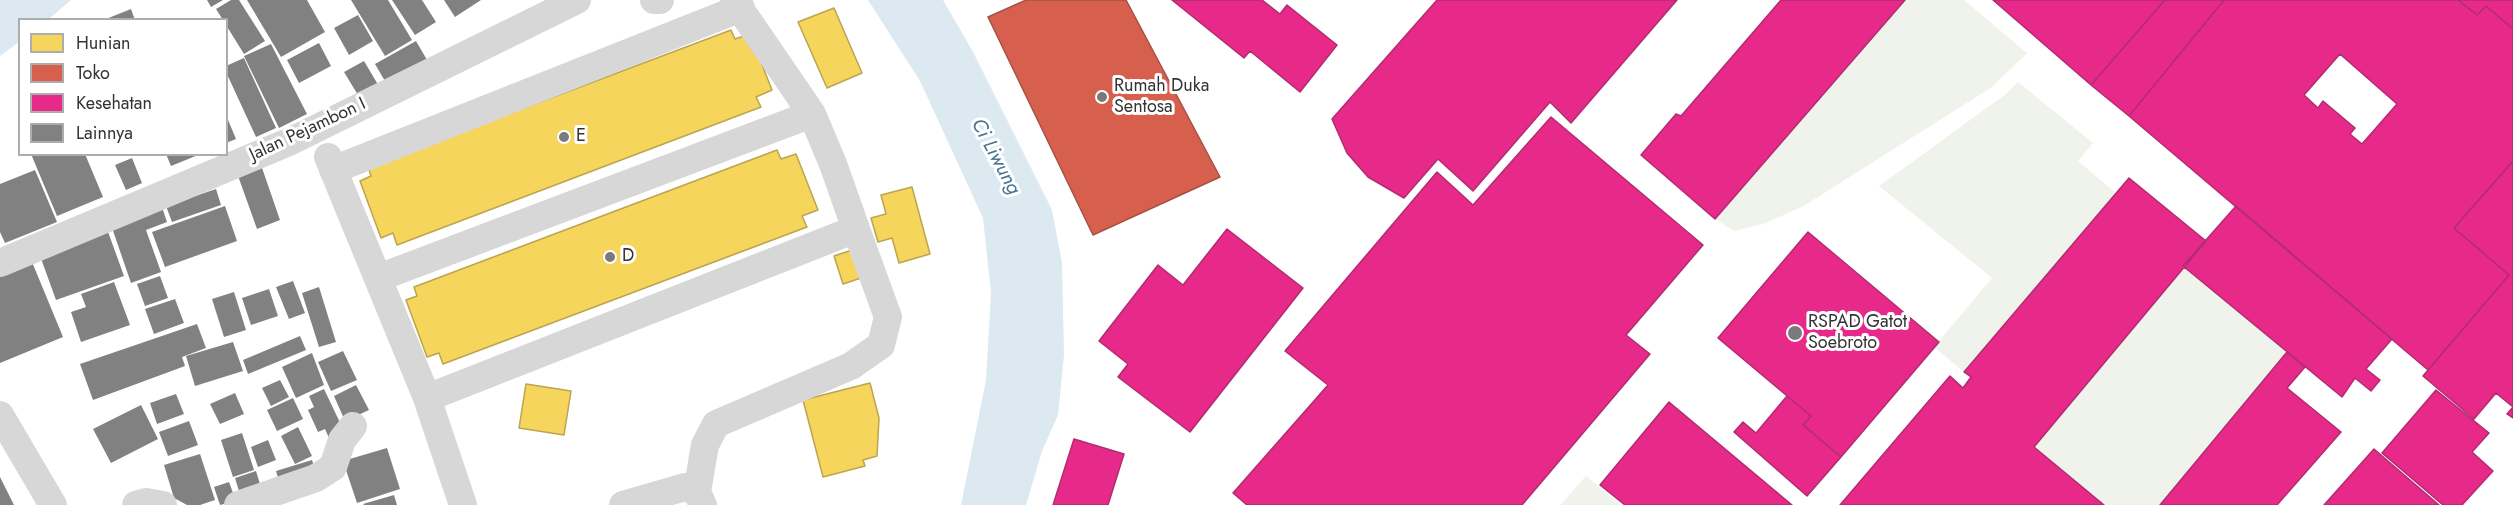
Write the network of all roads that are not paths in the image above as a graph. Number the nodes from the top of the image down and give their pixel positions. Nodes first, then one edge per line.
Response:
1 (577, 0) edge
2 (654, 0) edge
3 (660, 0) edge
4 (738, 4) edge
5 (812, 114) junction
6 (856, 229) junction
7 (0, 263) edge
8 (378, 278) junction
9 (427, 398) junction
10 (0, 415) edge
11 (353, 426) dead end
12 (700, 499) edge
13 (53, 505) edge
14 (136, 505) edge
15 (163, 505) edge
16 (238, 505) edge
17 (463, 505) edge
18 (623, 505) edge

1 - 7 street, Jalan Pejambon I
2 - 3 street
4 - 5 street
4 - 8 street
5 - 6 street
5 - 8 street
6 - 9 street
6 - 12 street
8 - 9 street
9 - 17 street
10 - 13 street
11 - 16 street
12 - 18 street
14 - 15 street

